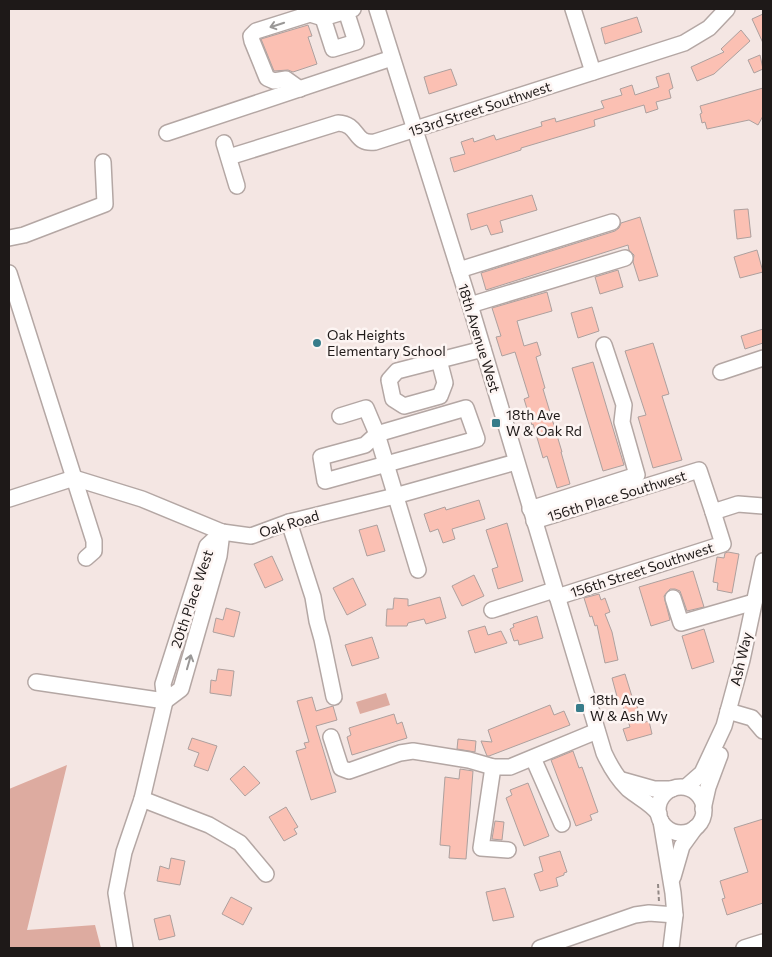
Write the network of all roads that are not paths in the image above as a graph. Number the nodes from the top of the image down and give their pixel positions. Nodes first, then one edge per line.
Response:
1 (377, 9) edge
2 (573, 9) edge
3 (727, 9) edge
4 (349, 10) edge
5 (323, 18) junction
6 (392, 58) junction
7 (594, 72) junction
8 (300, 89) junction
9 (414, 130) junction
10 (167, 133) dead end
11 (103, 162) dead end
12 (237, 186) dead end
13 (612, 222) dead end
14 (9, 238) edge
15 (625, 258) dead end
16 (459, 270) junction
17 (9, 273) edge
18 (12, 292) edge
19 (470, 305) junction
20 (604, 345) dead end
21 (483, 349) junction
22 (763, 358) edge
23 (439, 360) junction
24 (721, 372) dead end
25 (427, 400) junction
26 (340, 416) dead end
27 (432, 418) junction
28 (377, 434) junction
29 (516, 462) junction
30 (386, 466) junction
31 (74, 478) junction
32 (396, 496) junction
33 (9, 499) edge
34 (763, 506) edge
35 (713, 512) junction
36 (532, 515) junction
37 (289, 522) junction
38 (222, 532) junction
39 (86, 558) dead end
40 (763, 561) edge
41 (418, 570) dead end
42 (556, 594) junction
43 (673, 598) dead end
44 (754, 602) junction
45 (492, 610) dead end
46 (36, 682) dead end
47 (334, 697) dead end
48 (165, 702) junction
49 (726, 719) junction
50 (763, 731) edge
51 (598, 732) junction
52 (331, 738) dead end
53 (533, 758) junction
54 (493, 767) junction
55 (620, 779) junction
56 (679, 788) junction
57 (142, 799) junction
58 (703, 808) junction
59 (660, 818) junction
60 (562, 824) dead end
61 (695, 828) junction
62 (508, 850) dead end
63 (266, 874) dead end
64 (665, 880) junction
65 (675, 915) junction
66 (763, 942) edge
67 (125, 948) edge
68 (540, 948) edge
69 (671, 948) edge
70 (744, 948) edge

1 - 6 street, 18th Avenue West
2 - 7 street
3 - 7 street, 153rd Street Southwest
4 - 5 street
4 - 5 street
5 -> 8 street
6 - 8 street
6 - 9 street, 18th Avenue West
7 - 9 street, 153rd Street Southwest
8 - 10 street
9 - 12 street, 153rd Street Southwest
9 - 16 street, 18th Avenue West
11 - 14 street
13 - 16 street
15 - 19 street
16 - 19 street, 18th Avenue West
17 - 18 street
18 - 31 street
19 - 21 street, 18th Avenue West
20 - 36 street
21 - 23 street
21 - 29 street, 18th Avenue West
22 - 24 street
23 - 25 street
23 - 25 street
25 - 27 street
26 - 28 street
27 - 28 street
27 - 30 street
28 - 30 street
28 - 30 street
29 - 32 street, Oak Road
29 - 36 street, 18th Avenue West
30 - 32 street
31 - 33 street
31 - 38 street, Oak Road
31 - 39 street
32 - 37 street, Oak Road
32 - 41 street
34 - 35 street
35 - 36 street, 156th Place Southwest
35 - 42 street, 156th Street Southwest
36 - 42 street, 18th Avenue West
37 - 38 street, Oak Road
37 - 47 street
38 - 48 street, 20th Place West
40 - 44 street, Ash Way
42 - 45 street
42 - 51 street, 18th Avenue West
43 - 44 street
44 - 49 street, Ash Way
46 - 48 street
48 - 57 street, 20th Place West
49 - 50 street
49 - 56 street, Ash Way
49 - 58 street, Ash Way
51 - 53 street
51 - 55 street, 18th Avenue West
52 - 54 street
53 - 54 street
53 - 60 street
54 - 62 street
55 - 56 street
55 - 59 street, 18th Avenue West
56 - 58 street
56 - 59 street
57 - 63 street
57 - 67 street, 20th Place West
58 - 61 street
59 - 61 street
59 - 64 street
61 - 64 street
64 - 65 street
65 - 68 street
65 - 69 street
66 - 70 street

